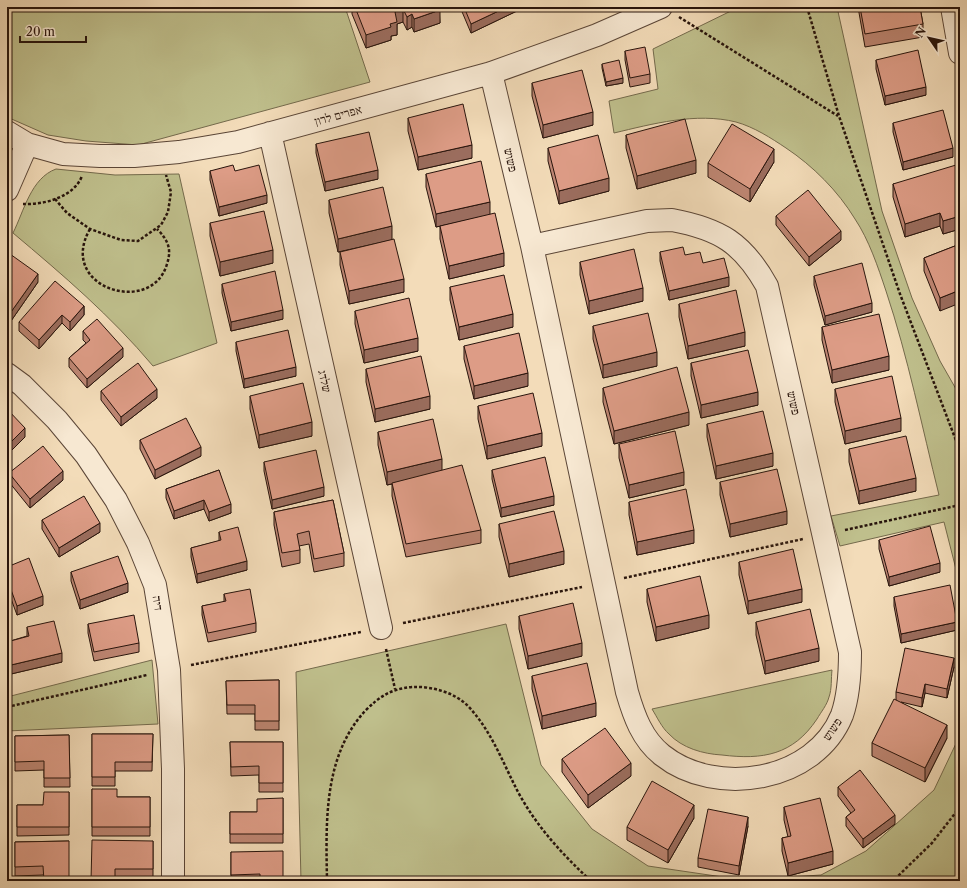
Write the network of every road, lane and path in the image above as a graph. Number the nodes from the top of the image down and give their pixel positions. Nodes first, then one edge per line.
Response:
1 (807, 7) edge
2 (952, 7) edge
3 (669, 11) edge
4 (960, 53) edge
5 (491, 73) junction
6 (839, 116) junction
7 (7, 132) edge
8 (270, 133) junction
9 (27, 144) junction
10 (160, 154) junction
11 (89, 155) junction
12 (13, 197) edge
13 (55, 199) junction
14 (90, 229) junction
15 (157, 229) junction
16 (532, 246) junction
17 (7, 374) edge
18 (960, 450) edge
19 (959, 505) edge
20 (960, 512) edge
21 (824, 534) junction
22 (603, 582) junction
23 (381, 628) junction
24 (169, 670) junction
25 (395, 689) junction
26 (7, 707) edge
27 (960, 807) edge
28 (173, 881) edge
29 (327, 881) edge
30 (591, 881) edge
31 (890, 881) edge

1 - 6 path
2 - 4 street
3 - 5 street, אפרים לרון
3 - 6 path
5 - 8 street, אפרים לרון
5 - 16 street, פשוש
6 - 18 path
7 - 9 street, אפרים לרון
8 - 10 street, אפרים לרון
8 - 23 street, שלדג
9 - 11 street, אפרים לרון
9 - 12 street
10 - 11 street, אפרים לרון
10 - 15 path
11 - 13 path
12 - 13 path
13 - 14 path
14 - 15 path
14 - 15 path
16 - 21 street, פשוש
16 - 22 street, פשוש
17 - 24 street, דיה
19 - 20 path
19 - 21 path
21 - 22 path
21 - 22 street, פשוש
22 - 23 path
23 - 24 path
23 - 25 path
24 - 26 path
24 - 28 street, דיה
25 - 29 path
25 - 30 path
27 - 31 path

